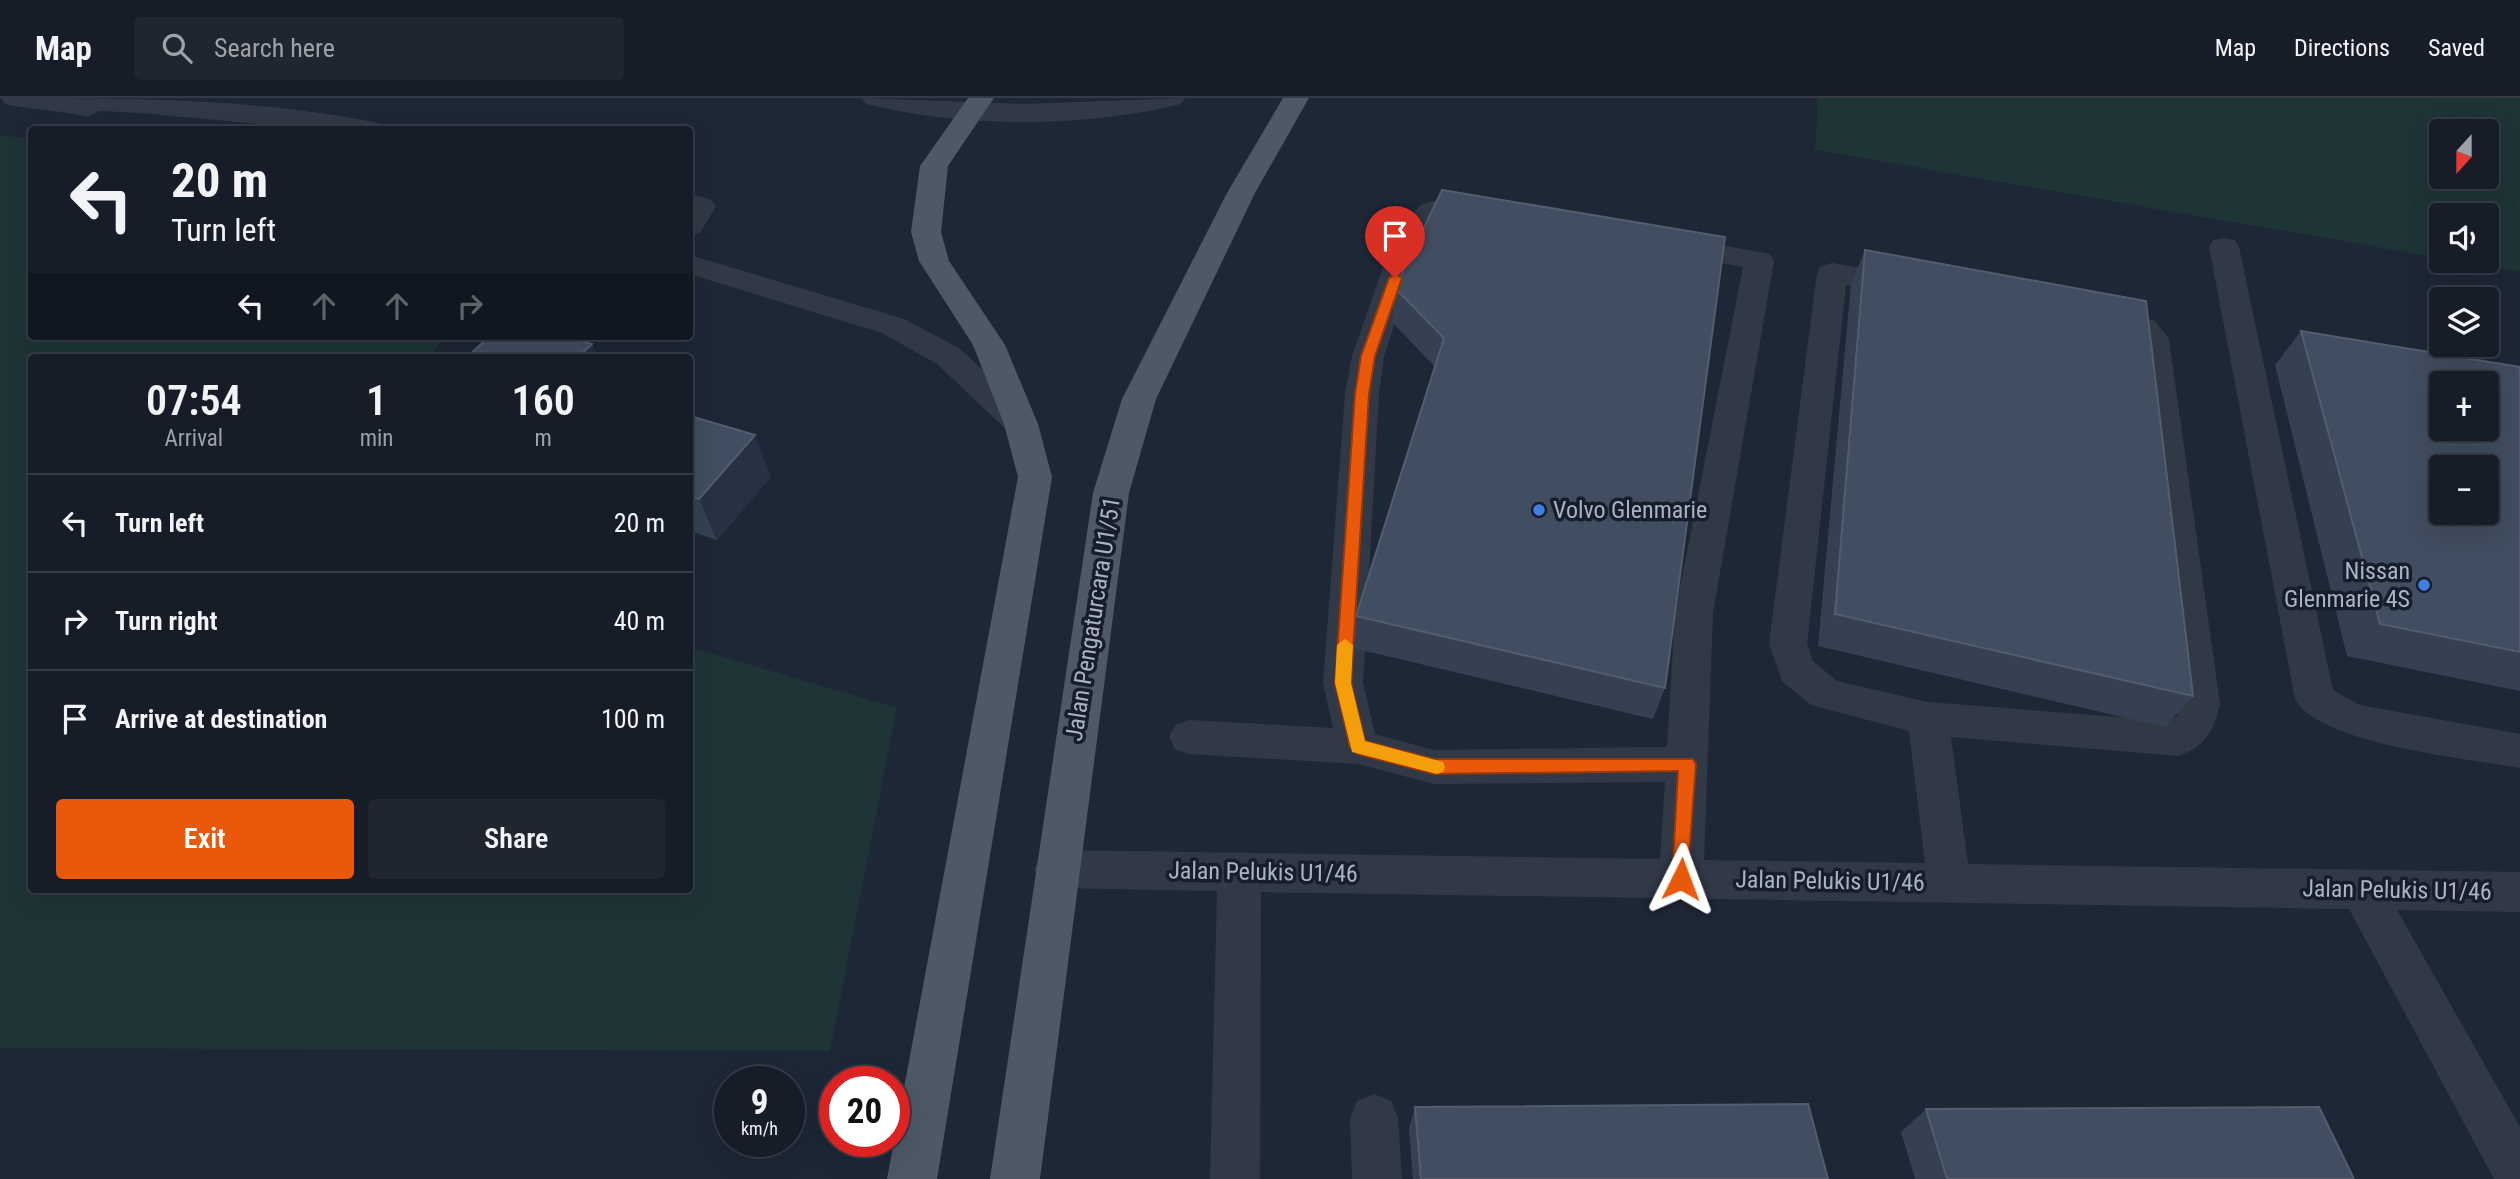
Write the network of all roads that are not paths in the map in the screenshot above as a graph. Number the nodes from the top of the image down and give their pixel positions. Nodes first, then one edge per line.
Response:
1 (14, 98) edge
2 (875, 98) edge
3 (981, 98) edge
4 (1172, 98) edge
5 (1296, 98) edge
6 (63, 102) junction
7 (156, 126) edge
8 (347, 126) edge
9 (693, 203) edge
10 (1507, 215) edge
11 (693, 221) edge
12 (1640, 239) edge
13 (2224, 247) dead end
14 (693, 265) edge
15 (1021, 424) junction
16 (1928, 719) junction
17 (1189, 737) dead end
18 (1358, 747) junction
19 (2520, 751) edge
20 (1687, 764) junction
21 (1056, 869) junction
22 (1239, 872) junction
23 (1681, 879) junction
24 (1949, 883) junction
25 (2362, 890) junction
26 (2520, 892) edge
27 (1374, 1118) dead end
28 (2520, 1176) edge
29 (912, 1179) edge
30 (1016, 1179) edge
31 (1236, 1179) edge
32 (1377, 1179) edge

1 - 6 street
2 - 4 street
3 - 15 main road
5 - 21 main road, Jalan Pengaturcara U1/51
6 - 7 street
6 - 8 street
9 - 11 street
10 - 18 street
12 - 20 street
13 - 19 street
14 - 15 street
15 - 29 main road
16 - 16 street
16 - 24 street
17 - 18 street
18 - 20 street
20 - 23 street
21 - 22 street, Jalan Pelukis U1/46
21 - 30 main road, Jalan Pengaturcara U1/51
22 - 23 street, Jalan Pelukis U1/46
22 - 31 street
23 - 24 street, Jalan Pelukis U1/46
24 - 25 street, Jalan Pelukis U1/46
25 - 26 street, Jalan Pelukis U1/46
25 - 28 street
27 - 32 street

